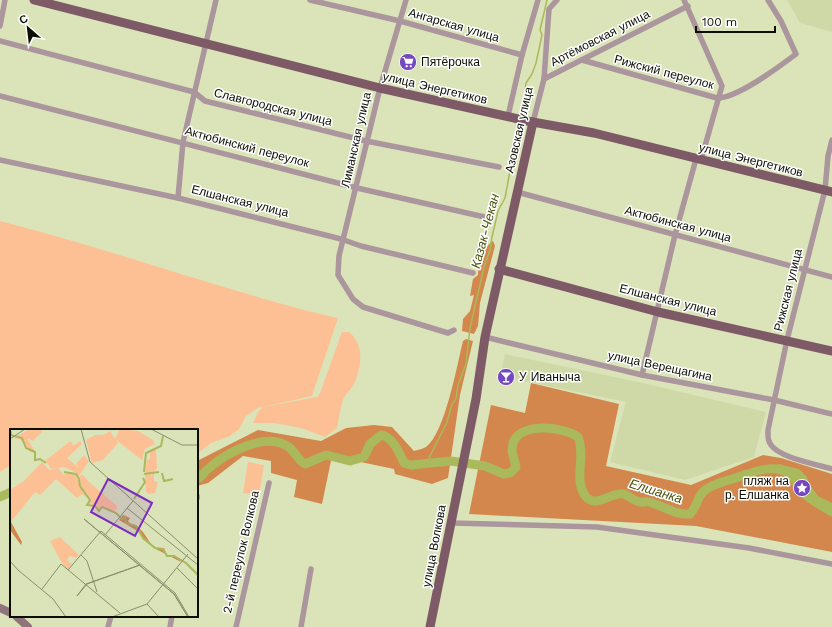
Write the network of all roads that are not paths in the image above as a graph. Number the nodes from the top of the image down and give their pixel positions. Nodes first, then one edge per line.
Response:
1 (5, 0) edge
2 (34, 0) edge
3 (216, 0) edge
4 (310, 0) edge
5 (406, 0) edge
6 (538, 0) edge
7 (557, 0) edge
8 (684, 0) edge
9 (768, 0) edge
10 (688, 6) junction
11 (400, 21) junction
12 (0, 26) edge
13 (0, 41) edge
14 (206, 44) junction
15 (522, 55) junction
16 (582, 60) junction
17 (544, 79) junction
18 (380, 88) junction
19 (194, 92) junction
20 (0, 96) edge
21 (718, 98) junction
22 (511, 117) junction
23 (530, 122) junction
24 (832, 140) edge
25 (183, 142) junction
26 (366, 142) junction
27 (0, 160) edge
28 (699, 160) junction
29 (499, 167) dead end
30 (356, 188) junction
31 (828, 191) edge
32 (518, 192) junction
33 (178, 198) junction
34 (489, 218) dead end
35 (675, 235) junction
36 (341, 239) junction
37 (499, 269) junction
38 (805, 269) junction
39 (473, 273) dead end
40 (832, 277) edge
41 (658, 312) junction
42 (454, 330) dead end
43 (485, 337) junction
44 (787, 340) junction
45 (832, 351) edge
46 (642, 376) junction
47 (774, 400) junction
48 (832, 414) edge
49 (464, 455) joint
50 (832, 469) edge
51 (269, 483) dead end
52 (451, 523) junction
53 (832, 564) edge
54 (311, 569) dead end
55 (0, 608) edge
56 (10, 613) edge
57 (17, 617) edge
58 (111, 617) edge
59 (172, 617) edge
60 (28, 627) edge
61 (108, 627) edge
62 (170, 627) edge
63 (236, 627) edge
64 (301, 627) edge
65 (430, 627) edge

1 - 12 street
2 - 14 main road, улица Энергетиков
3 - 14 street
4 - 11 street, Ангарская улица
5 - 11 street, Лиманская улица
6 - 15 street
7 - 17 street, Азовская улица
8 - 10 street
9 - 21 street
10 - 16 street, Артёмовская улица
10 - 21 street
11 - 15 street, Ангарская улица
11 - 18 street, Лиманская улица
13 - 19 street, Славгородская улица
14 - 18 main road, улица Энергетиков
14 - 19 street
15 - 22 street
16 - 17 street, Артёмовская улица
16 - 21 street, Рижский переулок
17 - 23 street, Азовская улица
18 - 22 main road, улица Энергетиков
18 - 26 street, Лиманская улица
19 - 25 street
19 - 26 street, Славгородская улица
20 - 25 street, Актюбинский переулок
21 - 28 street
22 - 23 main road, улица Энергетиков
23 - 28 main road, улица Энергетиков
23 - 32 main road, Азовская улица
24 - 31 street, Рижская улица
25 - 30 street, Актюбинский переулок
25 - 33 street
26 - 29 street, Славгородская улица
26 - 30 street, Лиманская улица
27 - 33 street, Елшанская улица
28 - 31 main road, улица Энергетиков
28 - 35 street
30 - 34 street, Актюбинский переулок
30 - 36 street, Лиманская улица
31 - 38 street, Рижская улица
32 - 35 street, Актюбинская улица
32 - 37 main road, Азовская улица
33 - 36 street, Елшанская улица
35 - 38 street, Актюбинская улица
35 - 41 street
36 - 39 street, Елшанская улица
36 - 42 street, Лиманская улица
37 - 41 main road, Елшанская улица
37 - 43 main road, Азовская улица
38 - 40 street, Актюбинская улица
38 - 44 street, Рижская улица
41 - 44 main road, Елшанская улица
41 - 46 street
43 - 46 street, улица Верещагина
43 - 49 main road, Азовская улица
44 - 45 main road, Елшанская улица
44 - 47 street, Рижская улица
46 - 47 street, улица Верещагина
47 - 48 street, улица Верещагина
47 - 50 street, Рижская улица
49 - 52 main road, улица Волкова
51 - 63 street, 2-й переулок Волкова
52 - 53 street
52 - 65 main road, улица Волкова
54 - 64 street
55 - 56 street
57 - 60 street
58 - 61 street
59 - 62 street

